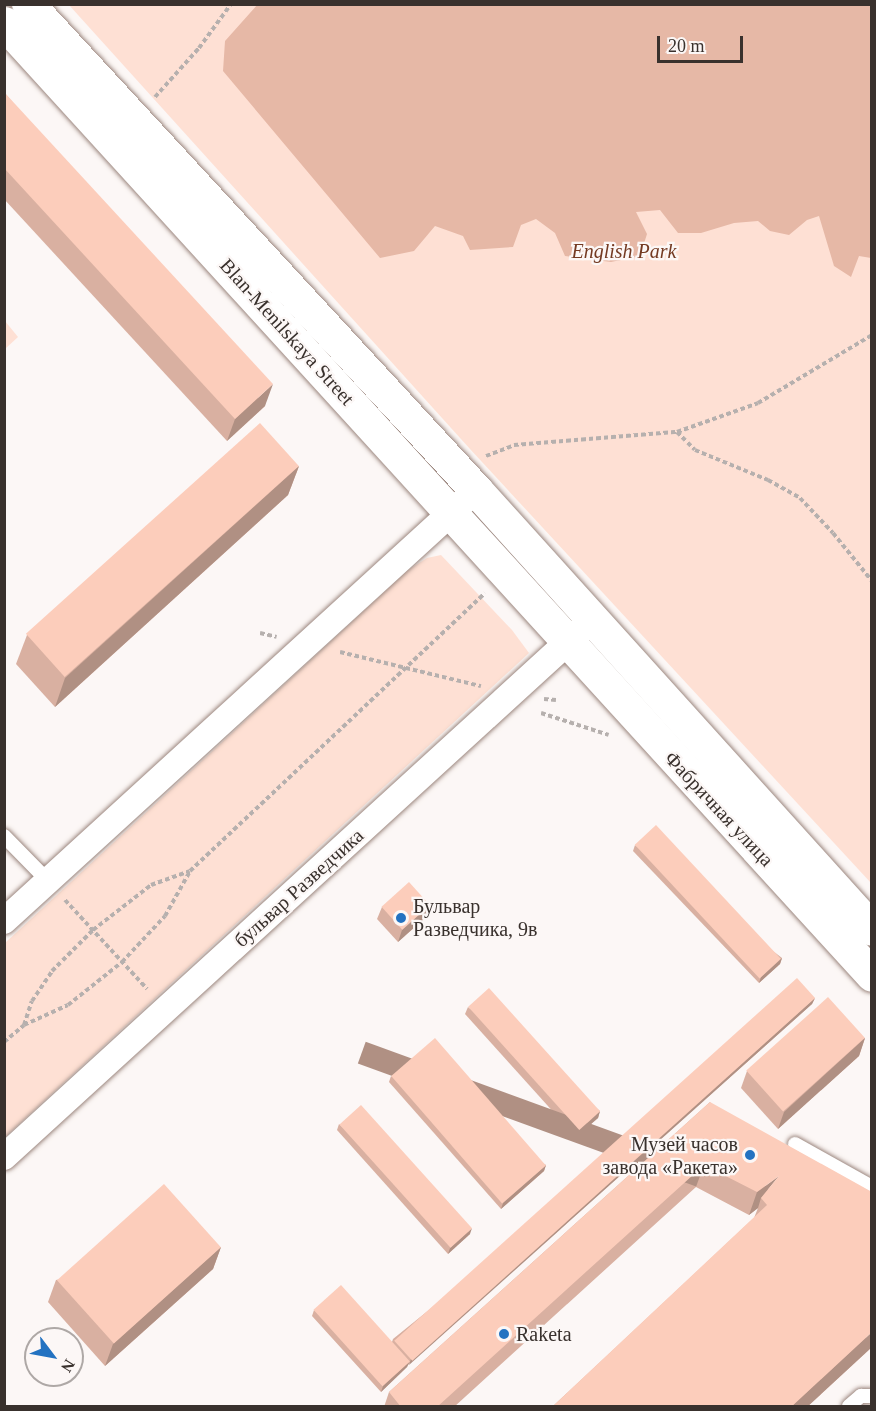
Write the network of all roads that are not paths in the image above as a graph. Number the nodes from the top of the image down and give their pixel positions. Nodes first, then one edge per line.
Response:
1 (28, 4) edge
2 (4, 23) edge
3 (476, 490) junction
4 (453, 513) junction
5 (593, 619) junction
6 (567, 643) junction
7 (4, 836) edge
8 (48, 881) junction
9 (4, 921) edge
10 (872, 929) edge
11 (872, 975) edge
12 (795, 1144) dead end
13 (4, 1157) edge
14 (872, 1187) edge
15 (872, 1396) edge
16 (849, 1407) edge

1 - 3 street, Blan-Menilskaya Street
2 - 4 street, Blan-Menilskaya Street
3 - 4 street
3 - 5 street, Blan-Menilskaya Street
4 - 6 street, Blan-Menilskaya Street
4 - 8 street
5 - 6 street, бульвар Разведчика
5 - 10 street, Фабричная улица
6 - 11 street, Фабричная улица
6 - 13 street, бульвар Разведчика
7 - 8 lane
8 - 9 street
12 - 14 lane
15 - 16 lane

